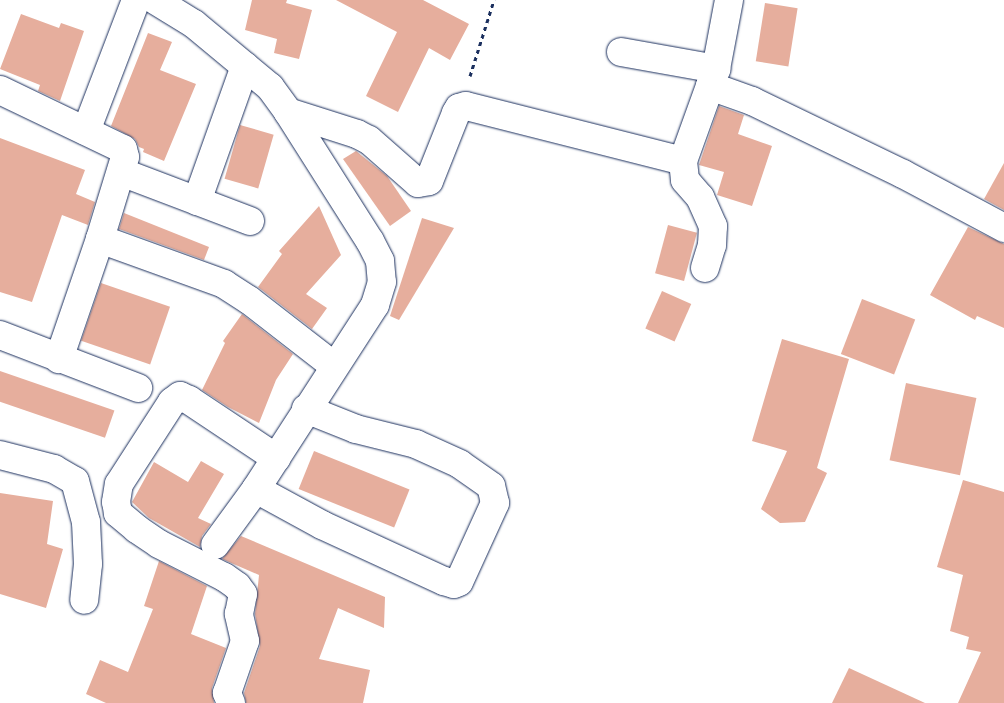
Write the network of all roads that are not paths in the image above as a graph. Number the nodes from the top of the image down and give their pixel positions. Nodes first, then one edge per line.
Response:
1 (136, 0) edge
2 (155, 0) edge
3 (729, 0) edge
4 (621, 52) dead end
5 (245, 66) junction
6 (713, 77) junction
7 (0, 90) edge
8 (297, 114) junction
9 (86, 131) junction
10 (683, 161) junction
11 (122, 172) junction
12 (198, 201) junction
13 (250, 221) dead end
14 (1004, 228) edge
15 (100, 239) junction
16 (706, 268) dead end
17 (0, 335) edge
18 (58, 358) junction
19 (334, 366) junction
20 (138, 388) dead end
21 (306, 409) junction
22 (0, 455) edge
23 (276, 458) junction
24 (256, 489) junction
25 (215, 545) dead end
26 (84, 600) dead end
27 (231, 703) edge

1 - 9 street
2 - 5 street
3 - 6 street
4 - 6 street
5 - 8 street
5 - 12 street
6 - 10 street
6 - 14 street
7 - 9 street
8 - 10 street
8 - 19 street
9 - 11 street
10 - 16 street
11 - 12 street
11 - 15 street
12 - 13 street
15 - 18 street
15 - 19 street
17 - 18 street
18 - 20 street
19 - 21 street
21 - 23 street
21 - 24 street
22 - 26 street
23 - 24 street
23 - 27 street
24 - 25 street

